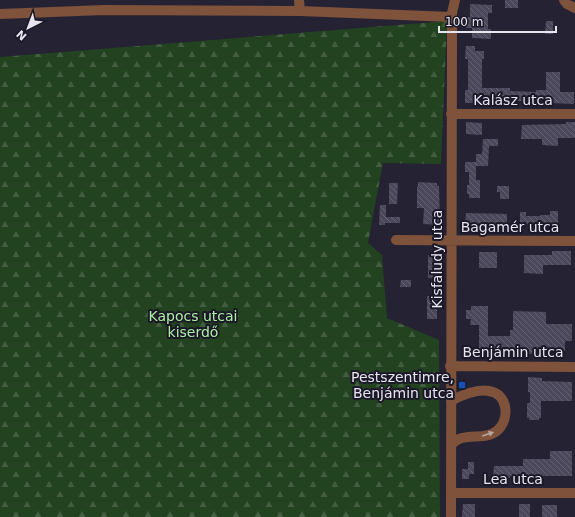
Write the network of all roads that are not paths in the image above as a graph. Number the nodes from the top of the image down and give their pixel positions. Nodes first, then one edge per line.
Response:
1 (299, 0) edge
2 (564, 0) edge
3 (455, 1) edge
4 (575, 8) edge
5 (300, 11) junction
6 (0, 14) edge
7 (452, 17) junction
8 (451, 114) junction
9 (575, 114) edge
10 (396, 240) dead end
11 (451, 240) junction
12 (575, 241) edge
13 (450, 366) junction
14 (575, 367) edge
15 (451, 401) junction
16 (452, 444) junction
17 (451, 493) junction
18 (575, 493) edge
19 (451, 517) edge

1 - 5 street
2 - 4 street
3 - 7 street, Kisfaludy utca
5 - 6 street
5 - 7 street
7 - 8 street, Kisfaludy utca
8 - 9 street, Kalász utca
8 - 11 street, Kisfaludy utca
10 - 11 street, Bagamér utca
11 - 12 street, Bagamér utca
11 - 13 street, Kisfaludy utca
13 - 14 street, Benjámin utca
13 - 15 street, Kisfaludy utca
15 - 16 street, Kisfaludy utca
16 -> 15 street
16 - 17 street, Kisfaludy utca
17 - 18 street, Lea utca
17 - 19 street, Kisfaludy utca

